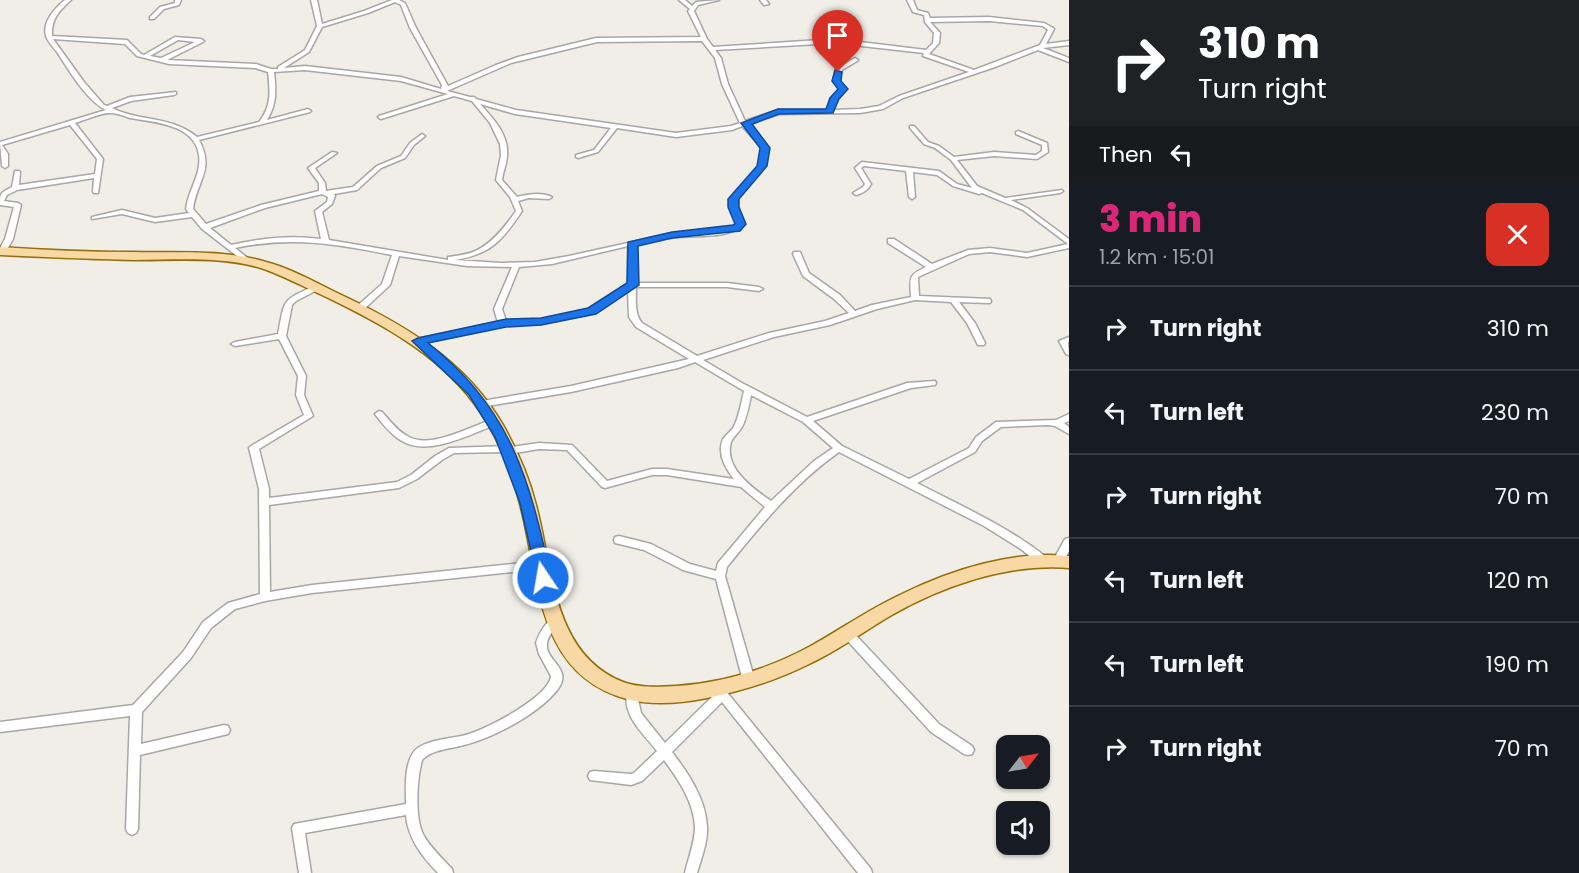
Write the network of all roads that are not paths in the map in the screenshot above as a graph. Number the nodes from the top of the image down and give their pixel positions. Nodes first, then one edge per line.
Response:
1 (68, 0) edge
2 (178, 0) edge
3 (314, 0) edge
4 (396, 0) edge
5 (682, 0) edge
6 (716, 0) edge
7 (910, 0) edge
8 (387, 2) edge
9 (692, 8) junction
10 (152, 18) dead end
11 (927, 20) junction
12 (321, 26) junction
13 (49, 37) junction
14 (704, 39) junction
15 (1069, 43) edge
16 (1039, 47) junction
17 (711, 49) junction
18 (928, 52) junction
19 (144, 57) junction
20 (162, 60) junction
21 (855, 60) dead end
22 (1069, 60) edge
23 (280, 68) junction
24 (271, 71) junction
25 (973, 72) junction
26 (444, 90) junction
27 (174, 93) dead end
28 (458, 94) junction
29 (472, 98) junction
30 (110, 109) junction
31 (308, 111) dead end
32 (830, 111) junction
33 (381, 117) dead end
34 (72, 123) junction
35 (261, 123) junction
36 (746, 123) junction
37 (616, 126) junction
38 (912, 127) dead end
39 (1017, 133) dead end
40 (422, 136) dead end
41 (195, 139) junction
42 (0, 146) edge
43 (334, 153) dead end
44 (578, 156) dead end
45 (953, 159) junction
46 (5, 166) dead end
47 (909, 169) junction
48 (17, 172) dead end
49 (97, 176) junction
50 (15, 188) junction
51 (1059, 191) dead end
52 (96, 192) dead end
53 (985, 192) junction
54 (326, 193) junction
55 (856, 193) dead end
56 (549, 197) dead end
57 (912, 197) dead end
58 (515, 200) junction
59 (1005, 200) junction
60 (0, 203) edge
61 (194, 215) junction
62 (94, 218) dead end
63 (205, 227) junction
64 (325, 240) junction
65 (891, 241) dead end
66 (632, 244) junction
67 (1069, 244) edge
68 (230, 248) junction
69 (1, 251) edge
70 (797, 254) dead end
71 (396, 255) junction
72 (246, 261) junction
73 (435, 261) junction
74 (517, 264) junction
75 (931, 267) junction
76 (633, 285) junction
77 (317, 288) junction
78 (759, 289) dead end
79 (915, 298) junction
80 (953, 299) junction
81 (987, 301) dead end
82 (359, 309) junction
83 (854, 314) junction
84 (506, 323) junction
85 (282, 336) junction
86 (1069, 339) edge
87 (418, 341) junction
88 (981, 343) dead end
89 (235, 344) dead end
90 (1069, 352) edge
91 (700, 360) junction
92 (932, 383) dead end
93 (748, 390) junction
94 (482, 404) junction
95 (379, 414) dead end
96 (1069, 417) edge
97 (806, 420) junction
98 (494, 422) junction
99 (1057, 423) junction
100 (1069, 431) edge
101 (838, 448) junction
102 (508, 450) junction
103 (910, 483) junction
104 (743, 484) junction
105 (263, 502) junction
106 (772, 507) junction
107 (619, 540) dead end
108 (1069, 542) edge
109 (1042, 560) junction
110 (1064, 561) edge
111 (541, 565) junction
112 (720, 576) junction
113 (265, 597) junction
114 (556, 621) junction
115 (848, 634) junction
116 (749, 681) junction
117 (720, 691) junction
118 (632, 693) junction
119 (136, 710) junction
120 (0, 727) edge
121 (224, 730) dead end
122 (968, 750) dead end
123 (664, 751) junction
124 (135, 752) junction
125 (594, 776) dead end
126 (410, 809) junction
127 (132, 829) dead end
128 (305, 873) edge
129 (447, 873) edge
130 (691, 873) edge
131 (866, 873) edge

1 - 13 street
2 - 10 street
3 - 12 street
4 - 8 street
4 - 26 street
5 - 9 street
6 - 9 street
7 - 11 street
8 - 12 street
9 - 14 street
11 - 16 street
11 - 18 street
12 - 23 street
13 - 19 street
13 - 30 street
14 - 17 street
14 - 26 street
15 - 16 street
16 - 22 street
16 - 25 street
17 - 18 street
17 - 36 street
18 - 25 street
19 - 20 street
19 - 20 street
20 - 24 street
21 - 32 street
23 - 24 street
23 - 26 street
24 - 35 street
25 - 32 street
26 - 28 street
27 - 30 street
28 - 29 street
28 - 33 street
29 - 37 street
29 - 58 street
30 - 34 street
30 - 41 street
31 - 35 street
32 - 36 street
34 - 42 street
34 - 49 street
35 - 41 street
36 - 37 street
36 - 66 street
37 - 44 street
38 - 45 street
39 - 45 street
40 - 54 street
41 - 61 street
42 - 46 street
43 - 54 street
45 - 53 street
47 - 53 street
47 - 55 street
47 - 57 street
48 - 50 street
49 - 50 street
49 - 52 street
50 - 60 street
51 - 59 street
53 - 59 street
54 - 63 street
54 - 64 street
56 - 58 street
58 - 73 street
59 - 67 street
60 - 69 street
61 - 62 street
61 - 63 street
63 - 68 street
64 - 68 street
64 - 71 street
65 - 75 street
66 - 74 street
66 - 76 street
67 - 75 street
68 - 72 street
69 - 72 main road
70 - 83 street
71 - 73 street
71 - 82 street
72 - 77 main road
73 - 74 street
74 - 84 street
75 - 79 street
76 - 78 street
76 - 84 street
76 - 91 street
77 - 82 main road
77 - 85 street
79 - 80 street
79 - 83 street
80 - 81 street
80 - 88 street
82 - 87 main road
83 - 91 street
84 - 87 street
85 - 89 street
85 - 105 street
86 - 90 street
87 - 94 main road
91 - 93 street
91 - 94 street
92 - 97 street
93 - 97 street
93 - 104 street
94 - 98 main road
95 - 98 street
96 - 99 street
97 - 101 street
98 - 102 main road
99 - 100 street
99 - 103 street
101 - 103 street
101 - 106 street
102 - 104 street
102 - 105 street
102 - 111 main road
103 - 109 street
104 - 106 street
105 - 113 street
106 - 112 street
107 - 112 street
108 - 110 street
109 - 110 main road
109 - 115 main road
111 - 113 street
111 - 114 main road
112 - 116 street
113 - 119 street
114 - 118 main road
114 - 126 street
115 - 116 main road
115 - 122 street
116 - 117 main road
117 - 118 main road
117 - 123 street
117 - 131 street
118 - 123 street
119 - 120 street
119 - 124 street
121 - 124 street
123 - 125 street
123 - 130 street
124 - 127 street
126 - 128 street
126 - 129 street

